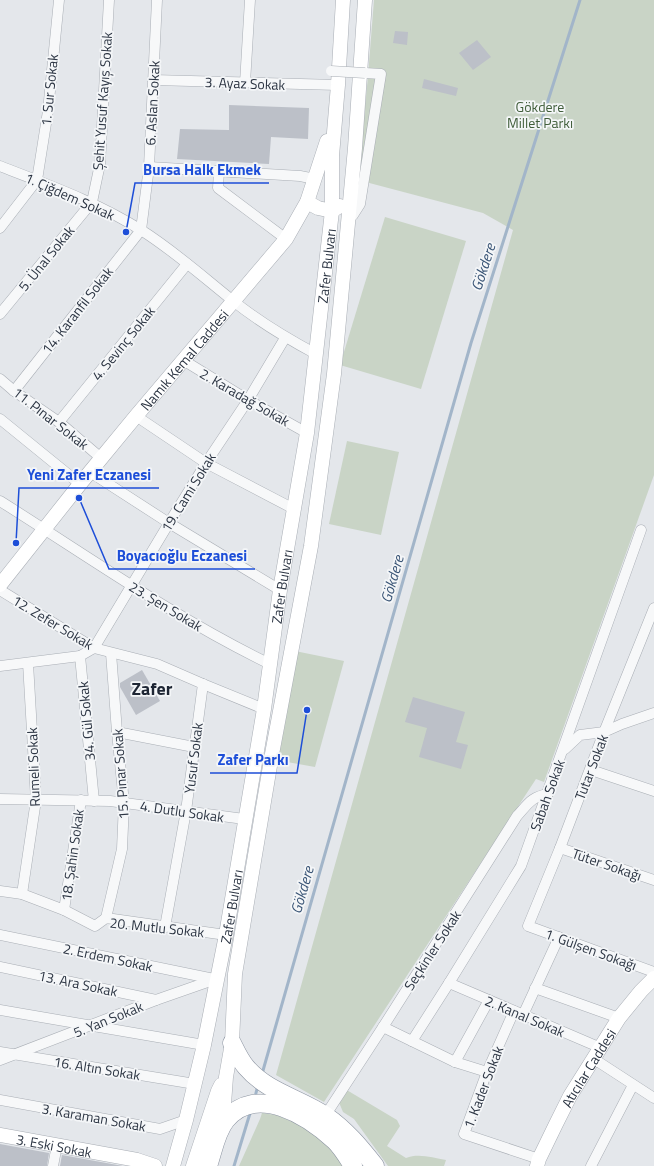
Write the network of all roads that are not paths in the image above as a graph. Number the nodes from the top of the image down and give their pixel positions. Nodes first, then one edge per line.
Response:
1 (59, 0) edge
2 (109, 0) edge
3 (157, 0) edge
4 (250, 0) edge
5 (343, 0) edge
6 (365, 0) edge
7 (331, 71) dead end
8 (153, 80) junction
9 (245, 83) junction
10 (338, 85) junction
11 (335, 115) junction
12 (0, 166) edge
13 (149, 167) junction
14 (219, 171) junction
15 (315, 179) junction
16 (37, 180) junction
17 (350, 201) junction
18 (92, 202) junction
19 (307, 202) junction
20 (332, 210) junction
21 (348, 219) junction
22 (0, 228) edge
23 (141, 230) junction
24 (286, 239) junction
25 (187, 264) junction
26 (233, 301) junction
27 (0, 314) edge
28 (285, 338) junction
29 (316, 354) junction
30 (183, 360) junction
31 (0, 379) edge
32 (14, 391) junction
33 (248, 400) junction
34 (136, 416) junction
35 (0, 419) edge
36 (59, 422) junction
37 (307, 432) junction
38 (101, 458) junction
39 (206, 462) junction
40 (90, 472) junction
41 (80, 484) junction
42 (0, 501) edge
43 (294, 509) junction
44 (169, 523) junction
45 (45, 529) junction
46 (641, 530) dead end
47 (0, 584) edge
48 (131, 586) junction
49 (0, 590) edge
50 (280, 590) junction
51 (654, 608) edge
52 (651, 625) edge
53 (94, 648) junction
54 (111, 652) junction
55 (80, 656) junction
56 (28, 663) junction
57 (270, 664) junction
58 (0, 666) edge
59 (203, 684) junction
60 (264, 709) junction
61 (654, 713) edge
62 (117, 732) junction
63 (604, 732) junction
64 (194, 747) junction
65 (563, 750) junction
66 (591, 770) junction
67 (654, 792) edge
68 (548, 794) junction
69 (0, 799) edge
70 (36, 800) junction
71 (81, 800) junction
72 (94, 801) junction
73 (124, 803) junction
74 (186, 812) junction
75 (244, 819) junction
76 (560, 848) junction
77 (654, 880) edge
78 (0, 890) edge
79 (22, 894) junction
80 (64, 910) junction
81 (106, 918) junction
82 (528, 926) joint
83 (165, 927) junction
84 (0, 935) edge
85 (226, 935) junction
86 (559, 937) junction
87 (0, 967) edge
88 (654, 972) edge
89 (654, 978) edge
90 (216, 979) junction
91 (449, 983) junction
92 (535, 988) junction
93 (156, 1000) junction
94 (489, 1000) junction
95 (0, 1010) edge
96 (519, 1013) junction
97 (619, 1018) junction
98 (90, 1026) junction
99 (383, 1027) junction
100 (412, 1041) junction
101 (204, 1045) junction
102 (235, 1048) junction
103 (0, 1052) edge
104 (597, 1054) junction
105 (16, 1055) junction
106 (0, 1060) edge
107 (455, 1062) junction
108 (487, 1072) junction
109 (226, 1077) junction
110 (195, 1084) junction
111 (633, 1085) junction
112 (654, 1098) edge
113 (0, 1100) edge
114 (281, 1100) junction
115 (325, 1116) junction
116 (186, 1120) junction
117 (0, 1135) edge
118 (57, 1145) junction
119 (538, 1162) edge
120 (53, 1166) edge
121 (155, 1166) edge
122 (173, 1166) edge
123 (193, 1166) edge
124 (208, 1166) edge
125 (353, 1166) edge
126 (374, 1166) edge
127 (591, 1166) edge

1 - 16 street, 1. Sur Sokak
2 - 18 street, Şehit Yusuf Kayış Sokak
3 - 8 street, 6. Aslan Sokak
4 - 9 street
5 - 10 main road, Zafer Bulvarı
6 - 17 main road, Zafer Bulvarı
7 - 21 street, bridge
8 - 9 street, 3. Ayaz Sokak
8 - 13 street, 6. Aslan Sokak
9 - 10 street, 3. Ayaz Sokak
10 - 11 main road, Zafer Bulvarı
11 - 15 main road, Namık Kemal Caddesi
11 - 20 main road, Zafer Bulvarı
12 - 16 street, 1. Çiğdem Sokak
13 - 14 street
13 - 23 street, 6. Aslan Sokak
14 - 15 street
14 - 24 street
15 - 19 main road, Namık Kemal Caddesi
16 - 18 street, 1. Çiğdem Sokak
16 - 22 street
17 - 20 main road
17 - 21 main road, Zafer Bulvarı
18 - 23 street, 1. Çiğdem Sokak
18 - 27 street, 5. Ünal Sokak
19 - 20 main road
19 - 24 main road, Namık Kemal Caddesi
20 - 29 main road, Zafer Bulvarı
21 - 102 main road, Zafer Bulvarı
23 - 25 street, 1. Çiğdem Sokak
23 - 32 street, 14. Karanfil Sokak
24 - 26 main road, Namık Kemal Caddesi
25 - 26 street, 1. Çiğdem Sokak
25 - 36 street, 4. Sevinç Sokak
26 - 28 street, 1. Çiğdem Sokak
26 - 30 main road, Namık Kemal Caddesi
28 - 29 street, 1. Çiğdem Sokak
28 - 33 street, 19. Cami Sokak
29 - 37 main road, Zafer Bulvarı
30 - 33 street, 2. Karadağ Sokak
30 - 34 main road, Namık Kemal Caddesi
31 - 32 street, 11. Pınar Sokak
32 - 36 street, 11. Pınar Sokak
33 - 37 street, 2. Karadağ Sokak
33 - 39 street, 19. Cami Sokak
34 - 38 main road, Namık Kemal Caddesi
34 - 39 street
35 - 41 street
36 - 38 street, 11. Pınar Sokak
37 - 43 main road, Zafer Bulvarı
38 - 40 main road, Namık Kemal Caddesi
39 - 43 street
39 - 44 street, 19. Cami Sokak
40 - 41 main road, Namık Kemal Caddesi
40 - 44 street
41 - 45 main road, Namık Kemal Caddesi
42 - 45 street, 23. Şen Sokak
43 - 50 main road, Zafer Bulvarı
44 - 48 street, 19. Cami Sokak
44 - 50 street
45 - 47 main road, Namık Kemal Caddesi
45 - 48 street, 23. Şen Sokak
46 - 65 street, Sabah Sokak
48 - 53 street, 19. Cami Sokak
48 - 57 street, 23. Şen Sokak
49 - 53 street, 12. Zefer Sokak
50 - 57 main road, Zafer Bulvarı
51 - 52 street, Tutar Sokak
52 - 63 street, Tutar Sokak
53 - 54 street, 12. Zefer Sokak
53 - 55 street
54 - 59 street, 12. Zefer Sokak
54 - 62 street, 15. Pınar Sokak
55 - 56 street
55 - 72 street, 34. Gül Sokak
56 - 58 street
56 - 70 street, Rumeli Sokak
57 - 60 main road, Zafer Bulvarı
59 - 60 street, 12. Zefer Sokak
59 - 64 street, Yusuf Sokak
60 - 75 main road, Zafer Bulvarı
61 - 63 street
62 - 64 street
62 - 73 street, 15. Pınar Sokak
63 - 65 street
63 - 66 street, Tutar Sokak
64 - 74 street, Yusuf Sokak
65 - 68 street, Sabah Sokak
66 - 67 street
66 - 76 street, Tutar Sokak
68 - 91 street, Sabah Sokak
68 - 99 street, Seçkinler Sokak
69 - 70 street, 4. Dutlu Sokak
70 - 71 street, 4. Dutlu Sokak
70 - 79 street, Rumeli Sokak
71 - 72 street, 4. Dutlu Sokak
71 - 80 street, 18. Şahin Sokak
72 - 73 street, 4. Dutlu Sokak
73 - 74 street, 4. Dutlu Sokak
73 - 81 street, 15. Pınar Sokak
74 - 75 street, 4. Dutlu Sokak
74 - 83 street, Yusuf Sokak
75 - 85 main road, Zafer Bulvarı
76 - 77 street, Tüter Sokağı
76 - 82 street, Tutar Sokak
78 - 79 street, 20. Mutlu Sokak
79 - 80 street, 20. Mutlu Sokak
80 - 81 street, 20. Mutlu Sokak
81 - 83 street, 20. Mutlu Sokak
82 - 86 street, 1. Gülşen Sokağı
83 - 85 street, 20. Mutlu Sokak
84 - 90 street, 2. Erdem Sokak
85 - 90 main road, Zafer Bulvarı
86 - 88 street, 1. Gülşen Sokağı
86 - 92 street, 1. Kader Sokak
87 - 93 street, 13. Ara Sokak
89 - 97 main road, Atıcılar Caddesi
90 - 93 street, 5. Yan Sokak
90 - 101 main road, Zafer Bulvarı
91 - 94 street, 2. Kanal Sokak
91 - 100 street, Sabah Sokak
92 - 96 street, 1. Kader Sokak
92 - 97 street
93 - 98 street, 5. Yan Sokak
94 - 96 street, 2. Kanal Sokak
94 - 107 street
95 - 98 street
96 - 104 street, 2. Kanal Sokak
96 - 108 street, 1. Kader Sokak
97 - 104 main road, Atıcılar Caddesi
98 - 101 street
98 - 105 street, 5. Yan Sokak
99 - 100 street
99 - 115 street, Seçkinler Sokak
100 - 107 street
101 - 110 main road, Zafer Bulvarı
102 - 109 main road, Zafer Bulvarı
102 - 114 highway
103 - 105 street, 16. Altın Sokak
104 - 111 street, 2. Kanal Sokak
104 - 119 main road, Atıcılar Caddesi
105 - 106 street, 5. Yan Sokak
105 - 110 street, 16. Altın Sokak
107 - 108 street
108 - 119 street, 1. Kader Sokak
109 - 123 main road, Zafer Bulvarı
109 - 124 main road, Zafer Bulvarı
110 - 116 main road, Zafer Bulvarı
111 - 112 street, 2. Kanal Sokak
111 - 127 street
113 - 116 street, 3. Karaman Sokak
114 - 115 highway
114 - 124 highway
114 - 125 highway
115 - 126 highway
116 - 122 main road, Zafer Bulvarı
117 - 118 main road, 3. Eski Sokak
118 - 120 street
118 - 121 main road, 3. Eski Sokak

